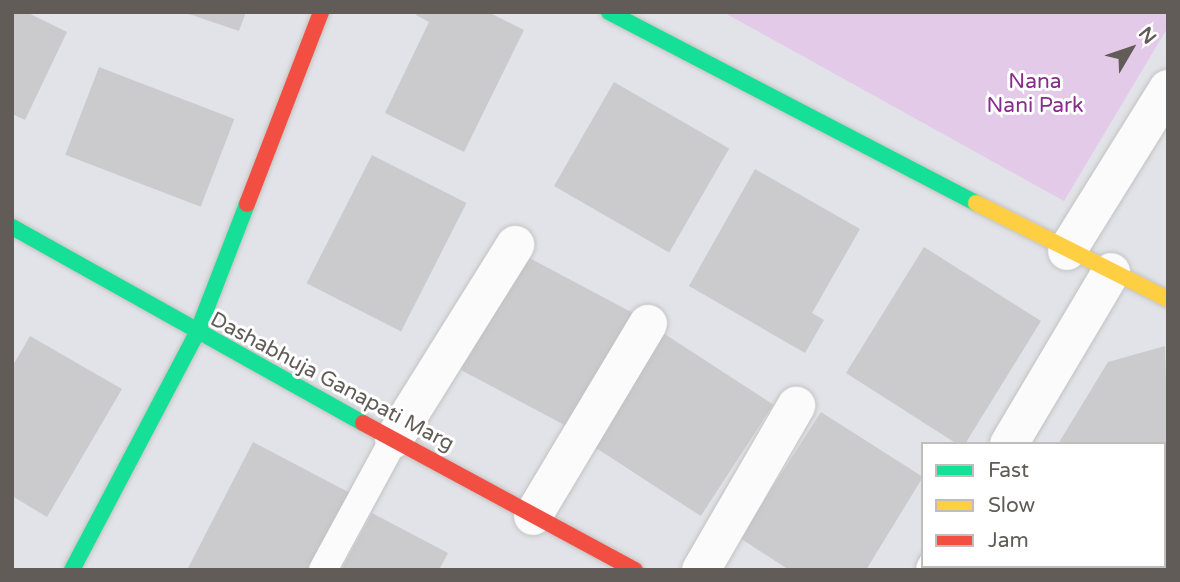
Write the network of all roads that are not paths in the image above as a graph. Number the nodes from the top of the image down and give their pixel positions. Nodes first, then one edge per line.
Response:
1 (321, 12) edge
2 (608, 12) edge
3 (1168, 89) edge
4 (12, 227) edge
5 (515, 245) dead end
6 (1067, 251) junction
7 (1111, 271) junction
8 (1168, 299) edge
9 (648, 324) dead end
10 (197, 333) junction
11 (796, 406) dead end
12 (394, 439) junction
13 (1010, 442) edge
14 (533, 516) junction
15 (72, 570) edge
16 (323, 570) edge
17 (635, 570) edge
18 (701, 570) edge

1 - 10 street
2 - 6 street
3 - 6 street
4 - 10 street, Dashabhuja Ganapati Marg
5 - 12 street
6 - 7 street
7 - 8 street
7 - 13 street
9 - 14 street
10 - 12 street, Dashabhuja Ganapati Marg
10 - 15 street
11 - 18 street
12 - 14 street, Dashabhuja Ganapati Marg
12 - 16 lane
14 - 17 street, Dashabhuja Ganapati Marg

